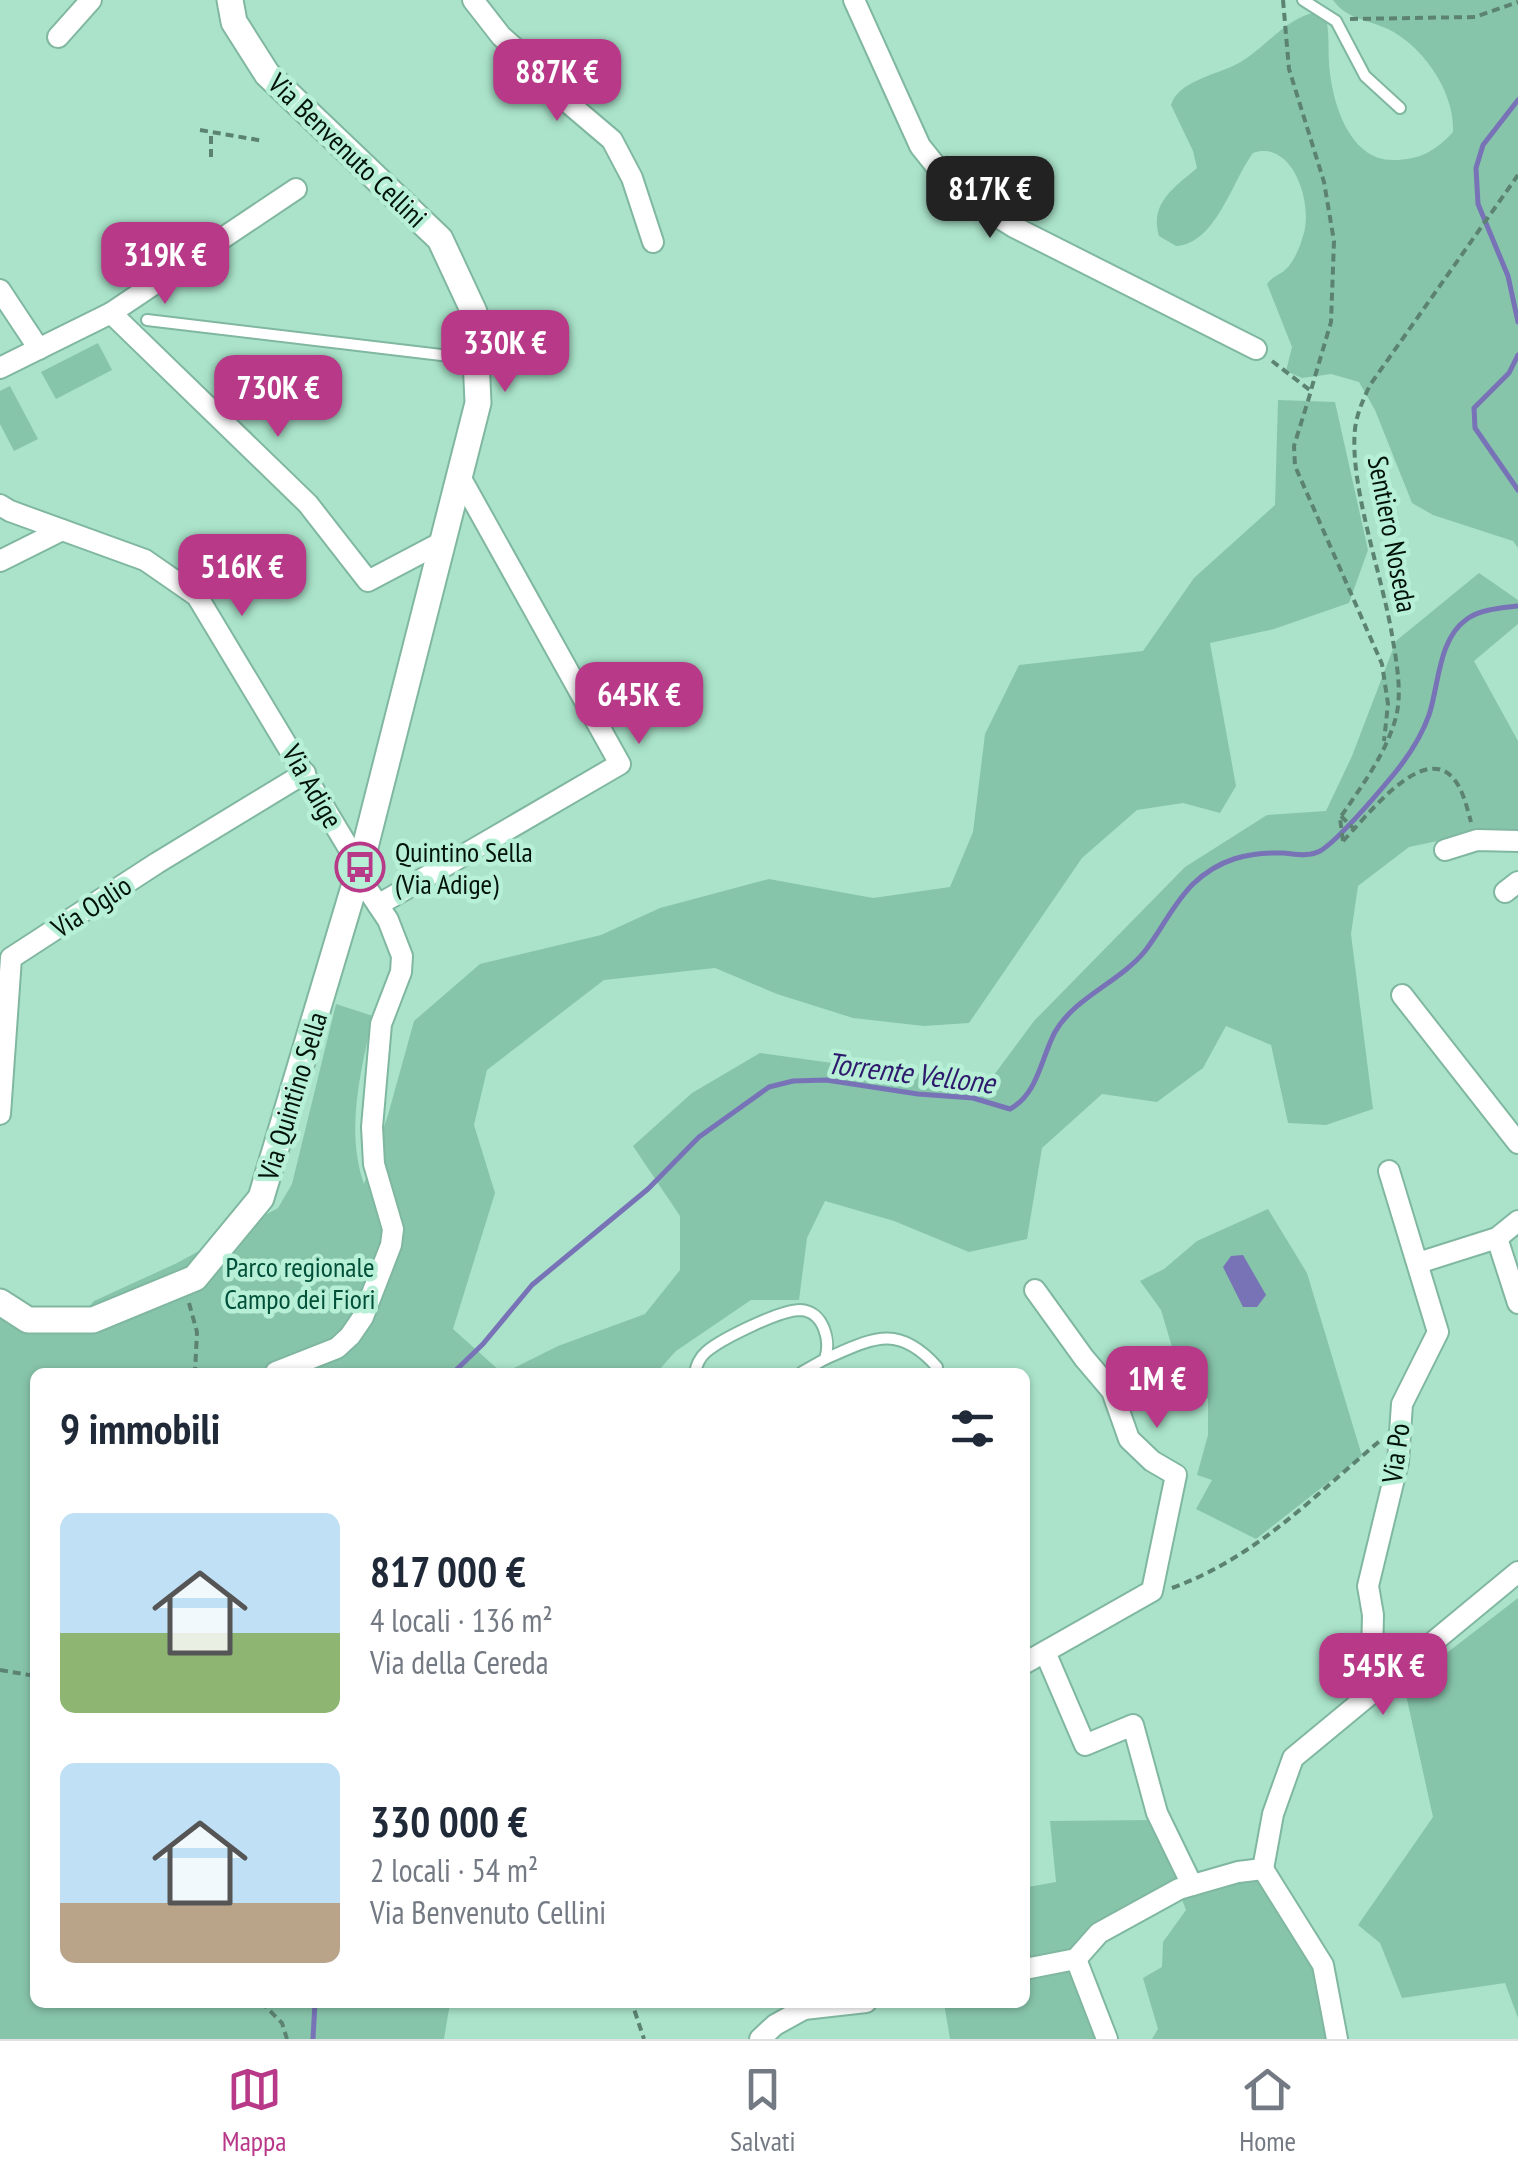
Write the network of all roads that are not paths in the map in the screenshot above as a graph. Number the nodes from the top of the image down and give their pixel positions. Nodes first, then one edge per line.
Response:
1 (91, 0) edge
2 (230, 0) edge
3 (473, 0) edge
4 (854, 0) edge
5 (1303, 0) edge
6 (58, 37) dead end
7 (1400, 108) dead end
8 (296, 189) dead end
9 (653, 242) dead end
10 (0, 290) edge
11 (110, 313) junction
12 (147, 320) dead end
13 (38, 349) junction
14 (1256, 349) road end
15 (476, 359) junction
16 (0, 368) edge
17 (460, 475) junction
18 (0, 504) edge
19 (62, 530) junction
20 (442, 542) junction
21 (0, 561) edge
22 (305, 773) junction
23 (1518, 841) edge
24 (1446, 850) dead end
25 (360, 867) junction
26 (378, 906) junction
27 (1402, 995) dead end
28 (0, 1114) edge
29 (1518, 1143) edge
30 (1390, 1172) dead end
31 (1518, 1221) edge
32 (1497, 1238) junction
33 (1418, 1263) junction
34 (1035, 1290) dead end
35 (0, 1302) edge
36 (1518, 1303) edge
37 (824, 1359) junction
38 (938, 1367) dead end
39 (286, 1368) edge
40 (696, 1368) edge
41 (809, 1368) edge
42 (1518, 1572) edge
43 (1045, 1652) junction
44 (1030, 1660) edge
45 (1383, 1686) junction
46 (1263, 1870) junction
47 (1192, 1885) junction
48 (1076, 1959) junction
49 (1030, 1967) edge
50 (800, 2008) edge
51 (760, 2039) edge
52 (1107, 2039) edge
53 (1337, 2039) edge

1 - 6 street
2 - 15 street, Via Benvenuto Cellini
3 - 9 street
4 - 14 street
5 - 7 lane
8 - 11 street
10 - 13 street
11 - 13 street
11 - 20 street
12 - 15 lane
13 - 16 street
15 - 17 street, Via Benvenuto Cellini
17 - 20 street, Via Benvenuto Cellini
17 - 26 street
18 - 19 street, Via Adige
19 - 21 street
19 - 22 street, Via Adige
20 - 25 street, Via Benvenuto Cellini
22 - 25 street, Via Adige
22 - 28 street, Via Oglio
23 - 24 street
25 - 26 street, Via Adige
25 - 35 street, Via Quintino Sella
26 - 39 street, Via Adige
27 - 29 street
30 - 33 street, Via Po
31 - 32 street
32 - 33 street
32 - 36 street
33 - 45 street, Via Po
34 - 43 street
37 - 38 lane
37 - 40 lane
37 - 41 lane
42 - 45 street
43 - 44 street
43 - 47 street
45 - 46 street
46 - 47 street
46 - 53 street
47 - 48 street
48 - 49 street
48 - 52 street
50 - 51 street

